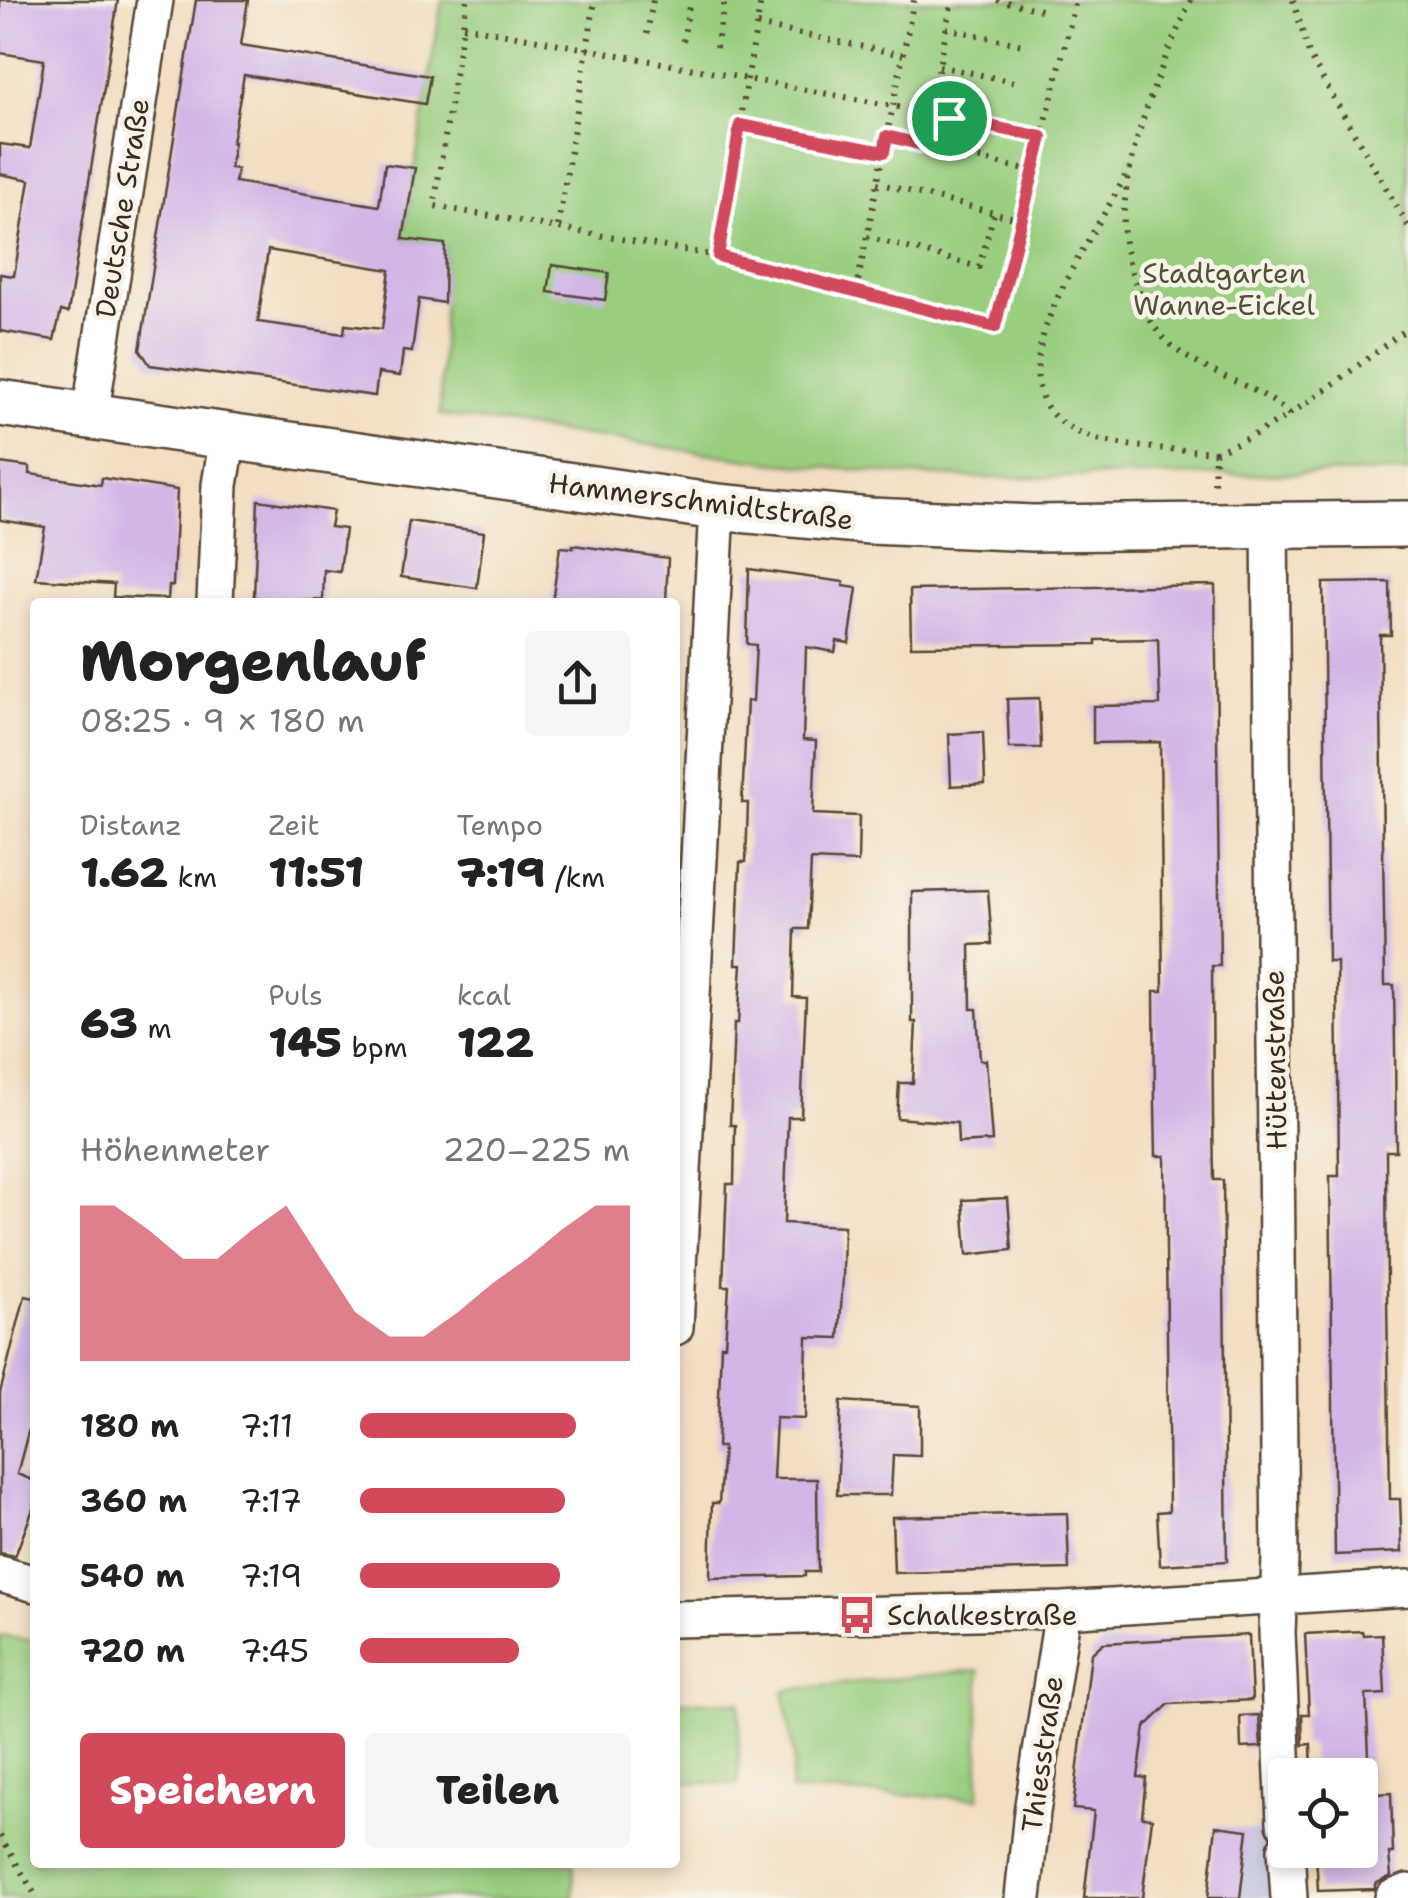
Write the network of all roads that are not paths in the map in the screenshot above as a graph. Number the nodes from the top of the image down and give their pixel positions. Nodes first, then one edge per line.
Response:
1 (154, 0) edge
2 (0, 403) edge
3 (90, 416) junction
4 (228, 436) junction
5 (717, 507) junction
6 (1408, 524) edge
7 (1270, 526) junction
8 (215, 598) edge
9 (680, 1229) edge
10 (0, 1574) edge
11 (30, 1583) edge
12 (1408, 1588) edge
13 (1279, 1594) junction
14 (1063, 1610) junction
15 (680, 1619) edge
16 (1282, 1758) edge
17 (1287, 1868) edge
18 (1408, 1892) edge
19 (1024, 1898) edge
20 (1289, 1898) edge
21 (1393, 1898) edge

1 - 3 street, Deutsche Straße
2 - 3 main road, Hammerschmidtstraße
3 - 4 main road, Hammerschmidtstraße
4 - 5 main road, Hammerschmidtstraße
4 - 8 street
5 - 7 main road, Hammerschmidtstraße
5 - 9 street
6 - 7 main road, Hammerschmidtstraße
7 - 13 street, Hüttenstraße
10 - 11 street
12 - 13 street
13 - 14 street
13 - 16 street, Hüttenstraße
14 - 15 street
14 - 19 street, Thiesstraße
17 - 20 street
18 - 21 street

